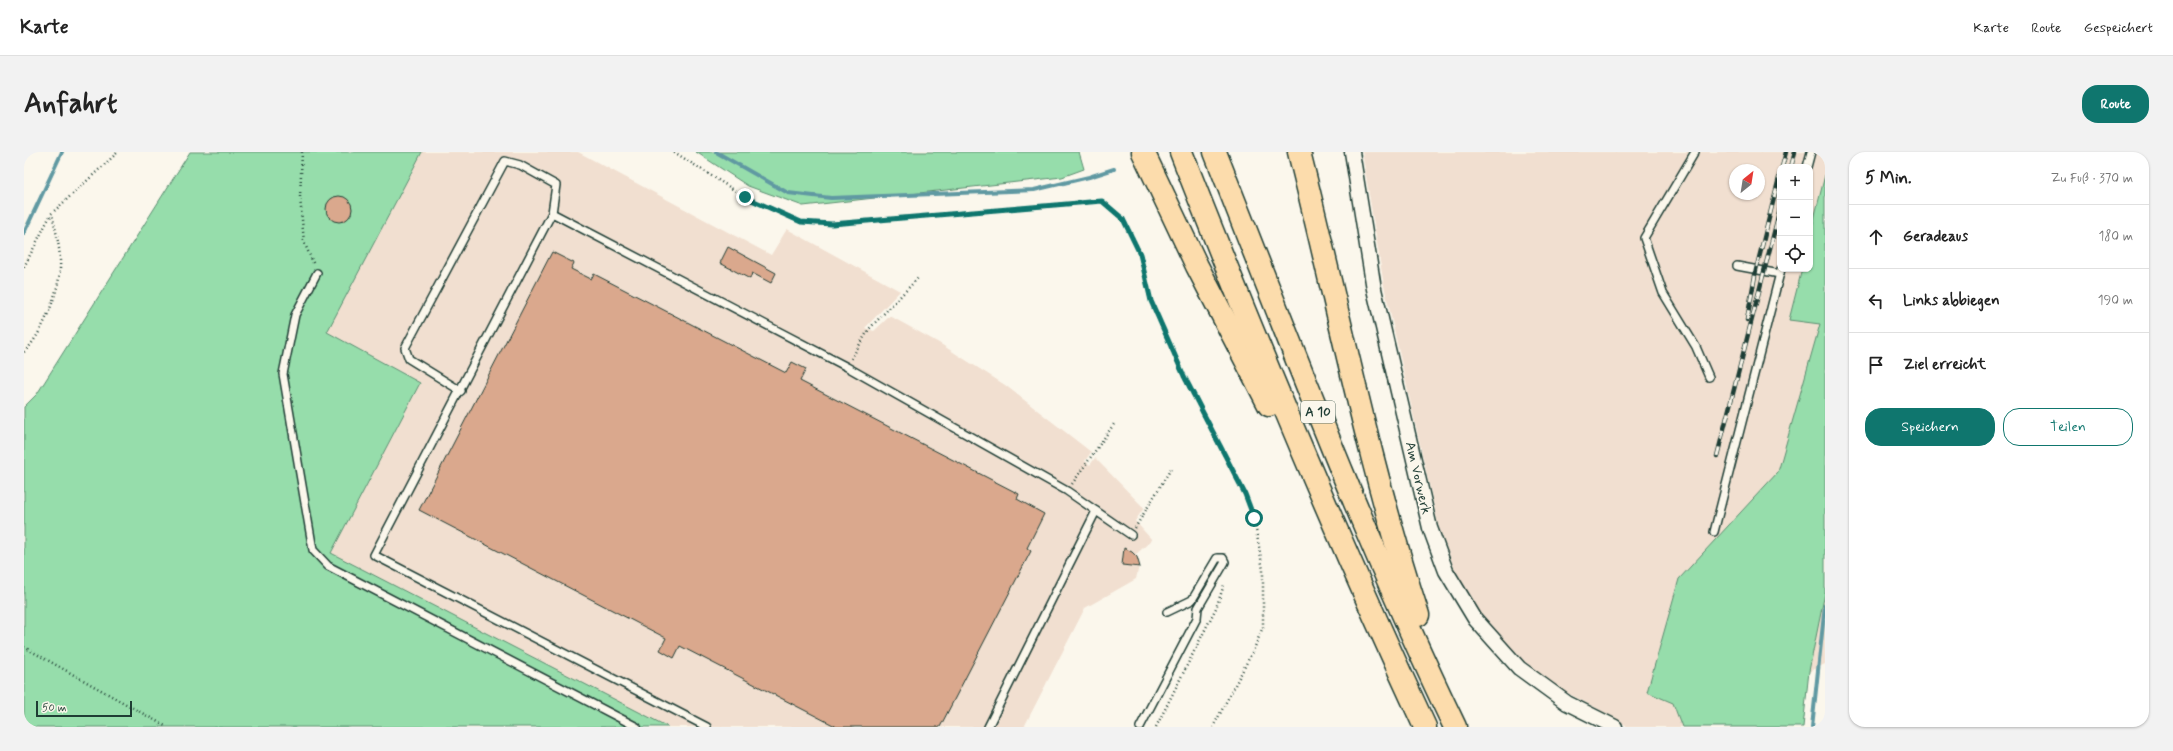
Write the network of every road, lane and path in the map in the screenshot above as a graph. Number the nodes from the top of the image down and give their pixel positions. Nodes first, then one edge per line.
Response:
1 (118, 152) edge
2 (302, 152) edge
3 (674, 152) edge
4 (1143, 152) edge
5 (1181, 152) edge
6 (1215, 152) edge
7 (1299, 152) edge
8 (1352, 152) edge
9 (1695, 152) edge
10 (1811, 152) edge
11 (1808, 164) edge
12 (552, 213) junction
13 (52, 214) junction
14 (24, 266) edge
15 (1737, 266) dead end
16 (1777, 271) edge
17 (1780, 272) edge
18 (317, 273) joint
19 (918, 278) dead end
20 (24, 352) edge
21 (847, 367) junction
22 (1709, 377) dead end
23 (461, 391) junction
24 (1114, 424) dead end
25 (1172, 467) dead end
26 (1067, 491) junction
27 (1323, 500) junction
28 (1096, 511) junction
29 (1714, 532) dead end
30 (1132, 534) joint
31 (1225, 562) junction
32 (1167, 612) dead end
33 (24, 647) edge
34 (1427, 669) junction
35 (167, 727) edge
36 (638, 727) edge
37 (707, 727) edge
38 (988, 727) edge
39 (1140, 727) edge
40 (1156, 727) edge
41 (1212, 727) edge
42 (1425, 727) edge
43 (1455, 727) edge
44 (1615, 727) edge

1 - 13 path
2 - 18 path
3 - 41 path
4 - 27 highway
5 - 27 highway, A 10
6 - 34 highway, A 10
7 - 34 highway
8 - 44 street, Am Vorwerk
9 - 22 lane
10 - 11 lane
12 - 21 lane
12 - 23 lane
12 - 23 lane
13 - 14 path
13 - 20 path
15 - 16 lane
17 - 29 lane
18 - 36 lane
19 - 21 path
21 - 26 lane
23 - 37 lane
24 - 26 path
25 - 30 path
26 - 28 lane
27 - 42 highway, A 10
28 - 30 lane
28 - 38 lane
31 - 32 lane
31 - 39 lane
31 - 40 path
33 - 35 path
34 - 43 highway, A 10

